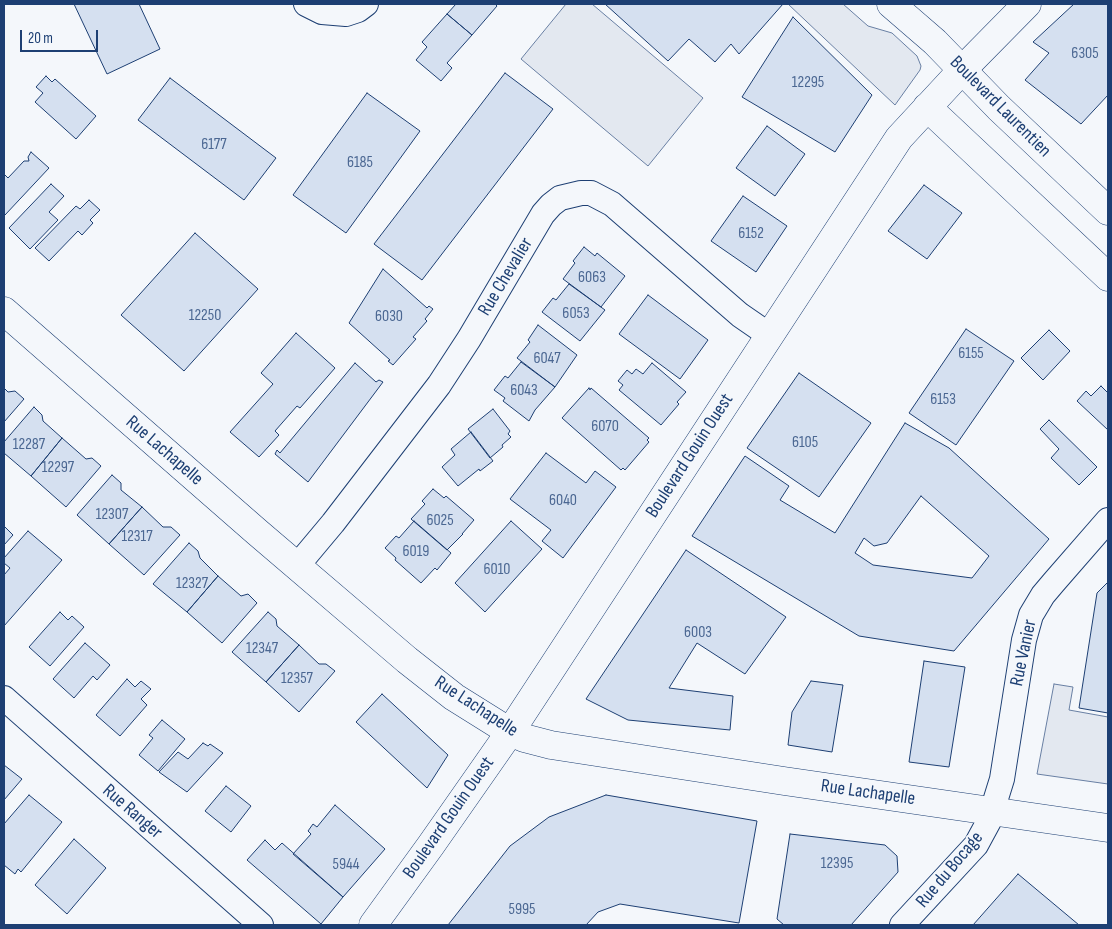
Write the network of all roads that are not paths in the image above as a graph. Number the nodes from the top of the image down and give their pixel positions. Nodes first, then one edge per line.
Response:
1 (306, 4) edge
2 (366, 4) edge
3 (891, 4) edge
4 (1027, 4) edge
5 (962, 70) junction
6 (927, 107) junction
7 (1108, 211) edge
8 (1108, 277) edge
9 (4, 311) edge
10 (769, 335) junction
11 (1108, 520) edge
12 (297, 566) junction
13 (4, 698) edge
14 (510, 732) junction
15 (992, 811) junction
16 (1108, 828) edge
17 (261, 925) edge
18 (373, 925) edge
19 (902, 925) edge

1 - 2 street
3 - 5 main road, Boulevard Laurentien
4 - 5 main road, Boulevard Gouin Ouest
5 - 6 main road, Boulevard Gouin Ouest
5 - 7 main road, Boulevard Laurentien
6 - 8 main road
6 - 10 main road, Boulevard Gouin Ouest
9 - 12 main road, Rue Lachapelle
10 - 12 street, Rue Chevalier
10 - 14 main road, Boulevard Gouin Ouest
11 - 15 street, Rue Vanier
12 - 14 main road, Rue Lachapelle
13 - 17 street, Rue Ranger
14 - 15 main road, Rue Lachapelle
14 - 18 main road, Boulevard Gouin Ouest
15 - 16 main road, Rue Lachapelle
15 - 19 street, Rue du Bocage

